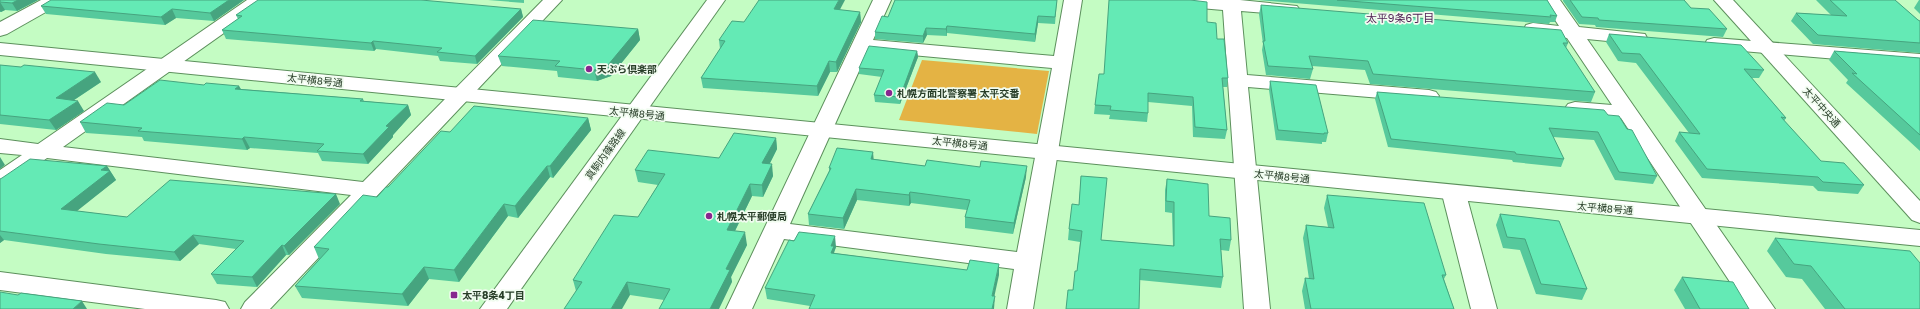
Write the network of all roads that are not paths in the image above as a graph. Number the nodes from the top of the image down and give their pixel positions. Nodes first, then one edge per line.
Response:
1 (54, 0) edge
2 (259, 0) edge
3 (716, 0) edge
4 (882, 0) edge
5 (1073, 0) edge
6 (1165, 0) edge
7 (1551, 0) edge
8 (1723, 0) edge
9 (1231, 3) edge
10 (547, 6) edge
11 (518, 10) edge
12 (1311, 12) edge
13 (1518, 28) edge
14 (0, 30) edge
15 (1573, 32) junction
16 (1652, 39) edge
17 (1698, 43) edge
18 (862, 45) junction
19 (0, 49) edge
20 (1769, 49) junction
21 (1920, 60) edge
22 (1062, 63) junction
23 (164, 65) junction
24 (1237, 80) junction
25 (459, 94) junction
26 (1444, 97) edge
27 (1555, 106) edge
28 (635, 112) junction
29 (1627, 112) junction
30 (822, 130) junction
31 (0, 146) edge
32 (42, 151) junction
33 (1047, 152) junction
34 (1244, 172) junction
35 (0, 181) edge
36 (368, 190) junction
37 (1454, 194) junction
38 (1920, 215) edge
39 (1700, 217) junction
40 (776, 230) junction
41 (1920, 238) edge
42 (1028, 262) junction
43 (0, 281) edge
44 (216, 309) edge
45 (254, 309) edge
46 (493, 309) edge
47 (740, 309) edge
48 (1020, 309) edge
49 (1257, 309) edge
50 (1484, 309) edge
51 (1762, 309) edge

1 - 14 street
2 - 23 street
3 - 28 street, 真駒内篠路線
4 - 18 street
5 - 22 street
6 - 9 street
7 - 15 street
8 - 20 street, 太平中央通
9 - 12 street
9 - 24 street
10 - 11 street
10 - 25 street
13 - 15 street
15 - 16 street
15 - 29 street
17 - 20 street
18 - 22 street
18 - 30 street
19 - 23 street, 太平横8号通
20 - 21 street
20 - 38 street, 太平中央通
22 - 33 street
23 - 25 street, 太平横8号通
23 - 32 street
24 - 26 street
24 - 34 street
25 - 28 street, 太平横8号通
25 - 36 street
27 - 29 street
28 - 30 street, 太平横8号通
28 - 46 street, 真駒内篠路線
29 - 39 street
30 - 33 street, 太平横8号通
30 - 40 street
31 - 32 street
32 - 35 street
32 - 36 street
33 - 34 street, 太平横8号通
33 - 42 street
34 - 37 street, 太平横8号通
34 - 49 street
36 - 45 street
37 - 39 street, 太平横8号通
37 - 50 street
39 - 41 street, 太平横8号通
39 - 51 street
40 - 42 street
40 - 47 street
42 - 48 street
43 - 44 street

